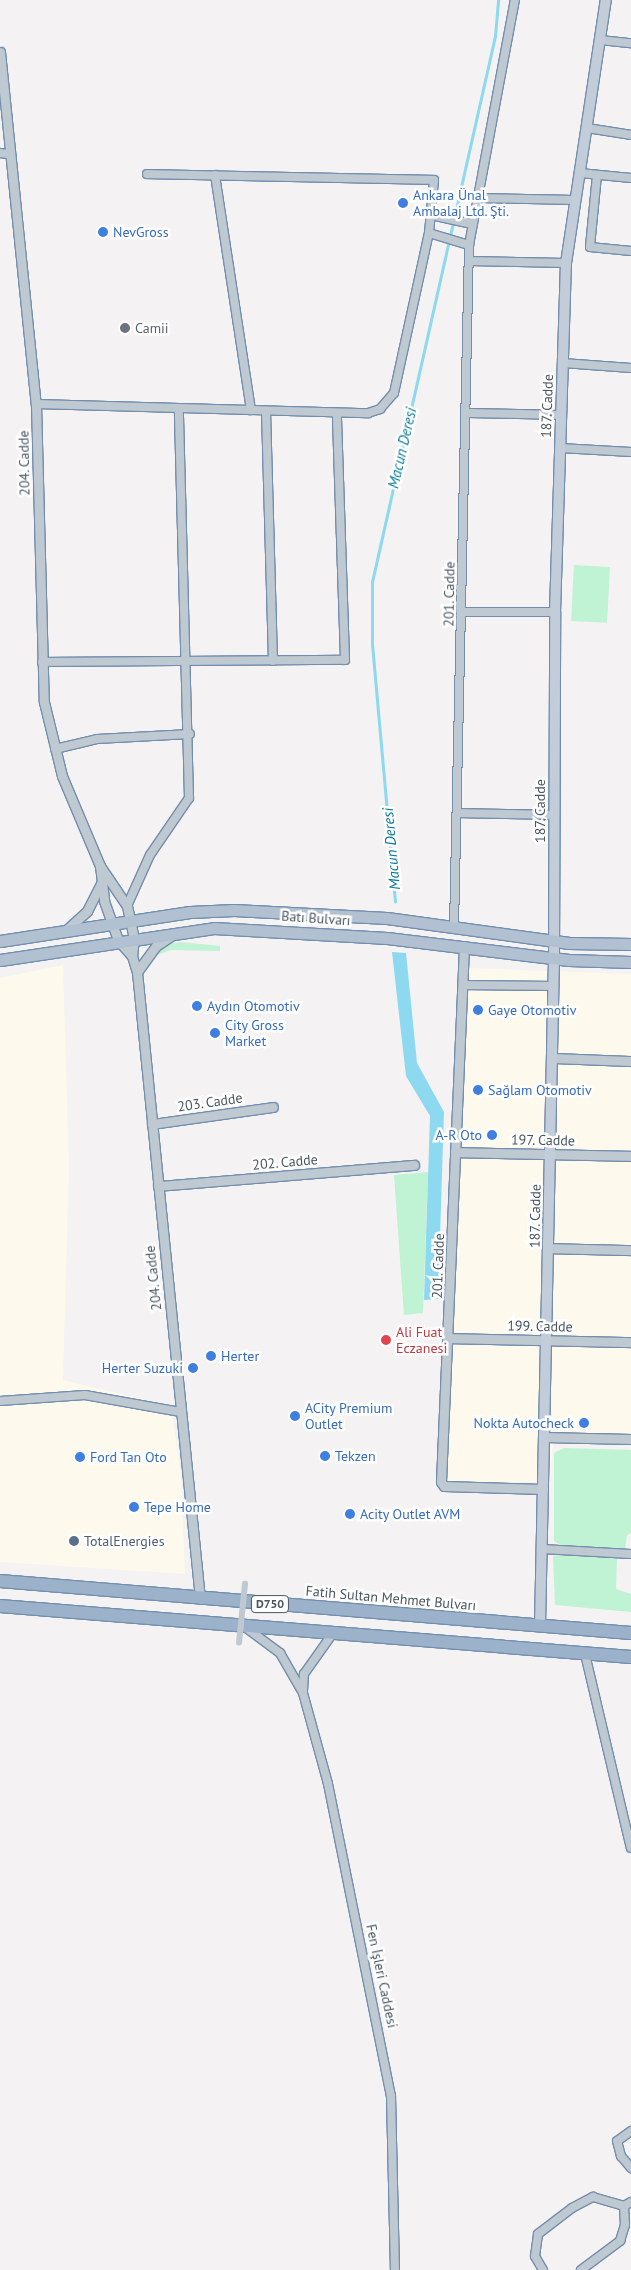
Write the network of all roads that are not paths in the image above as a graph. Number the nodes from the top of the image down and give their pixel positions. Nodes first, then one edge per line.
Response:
1 (515, 0) edge
2 (606, 0) edge
3 (600, 40) junction
4 (631, 43) edge
5 (0, 52) edge
6 (587, 128) junction
7 (631, 135) edge
8 (4, 154) edge
9 (580, 173) junction
10 (146, 174) dead end
11 (215, 175) junction
12 (597, 175) junction
13 (631, 178) edge
14 (478, 198) junction
15 (576, 200) junction
16 (431, 215) junction
17 (472, 224) junction
18 (430, 233) junction
19 (469, 244) junction
20 (631, 251) edge
21 (469, 261) junction
22 (566, 263) junction
23 (563, 363) junction
24 (631, 368) edge
25 (36, 404) junction
26 (179, 408) junction
27 (251, 410) junction
28 (266, 411) junction
29 (337, 413) junction
30 (468, 413) junction
31 (561, 415) junction
32 (560, 448) junction
33 (631, 452) edge
34 (463, 612) junction
35 (555, 612) junction
36 (273, 661) junction
37 (42, 662) junction
38 (185, 662) junction
39 (190, 734) junction
40 (55, 749) junction
41 (459, 813) junction
42 (554, 815) junction
43 (100, 866) junction
44 (102, 881) junction
45 (127, 906) junction
46 (131, 921) junction
47 (112, 924) junction
48 (454, 927) junction
49 (65, 931) junction
50 (176, 931) junction
51 (134, 938) junction
52 (0, 940) edge
53 (118, 940) junction
54 (554, 941) junction
55 (631, 944) edge
56 (464, 946) junction
57 (132, 956) junction
58 (554, 958) junction
59 (0, 960) edge
60 (631, 962) edge
61 (138, 972) junction
62 (462, 985) junction
63 (553, 986) junction
64 (552, 1058) junction
65 (631, 1061) edge
66 (273, 1107) dead end
67 (152, 1124) junction
68 (455, 1152) junction
69 (550, 1154) junction
70 (631, 1156) edge
71 (414, 1165) dead end
72 (158, 1186) junction
73 (548, 1248) junction
74 (631, 1250) edge
75 (449, 1338) junction
76 (546, 1339) junction
77 (631, 1342) edge
78 (0, 1401) edge
79 (180, 1412) junction
80 (544, 1437) junction
81 (631, 1439) edge
82 (543, 1489) junction
83 (542, 1549) junction
84 (631, 1554) edge
85 (0, 1581) edge
86 (244, 1584) dead end
87 (200, 1598) junction
88 (0, 1606) edge
89 (243, 1626) junction
90 (540, 1626) junction
91 (333, 1633) junction
92 (631, 1633) edge
93 (239, 1643) dead end
94 (585, 1654) junction
95 (631, 1657) edge
96 (303, 1694) junction
97 (629, 1824) edge
98 (631, 1848) edge
99 (631, 2130) edge
100 (631, 2168) edge
101 (627, 2204) edge
102 (396, 2270) edge
103 (543, 2270) edge
104 (581, 2270) edge

1 - 14 street, 201. Cadde
2 - 3 main road, 187. Cadde
3 - 4 street
3 - 6 main road, 187. Cadde
5 - 8 street, 204. Cadde
6 - 7 street
6 - 9 main road, 187. Cadde
8 - 25 street, 204. Cadde
9 - 12 street
9 - 15 main road, 187. Cadde
10 - 11 street
11 - 16 street
11 - 27 street
12 - 13 street
12 - 20 street
14 - 15 street
14 - 17 street, 201. Cadde
15 - 22 main road, 187. Cadde
16 - 17 street
16 - 18 street
17 - 19 street, 201. Cadde
18 - 19 street
18 - 29 street
19 - 21 street, 201. Cadde
21 - 22 street
21 - 30 street, 201. Cadde
22 - 23 main road, 187. Cadde
23 - 24 street
23 - 31 main road, 187. Cadde
25 - 26 street
25 - 37 street, 204. Cadde
26 - 27 street
26 - 38 street
27 - 28 street
28 - 29 street
28 - 36 street
29 - 36 street
30 - 31 street
30 - 34 street, 201. Cadde
31 - 32 main road, 187. Cadde
32 - 33 street
32 - 35 main road, 187. Cadde
34 - 35 street
34 - 41 street, 201. Cadde
35 - 42 main road, 187. Cadde
36 - 38 street
37 - 38 street
37 - 40 street, 204. Cadde
38 - 39 street
39 - 40 street
39 - 45 street
40 - 43 street, 204. Cadde
41 - 42 street
41 - 48 street, 201. Cadde
42 - 54 main road, 187. Cadde
43 - 44 street, 204. Cadde
43 - 45 street, 204. Cadde
44 - 47 street, 204. Cadde
44 - 49 street
45 - 46 street, 204. Cadde
46 - 47 main road, Batı Bulvarı
46 - 48 main road, Batı Bulvarı
46 - 51 street, 204. Cadde
47 - 49 main road, Batı Bulvarı
47 - 53 street, 204. Cadde
48 - 54 main road, Batı Bulvarı
49 - 52 main road, Batı Bulvarı
50 - 51 main road, Batı Bulvarı
50 - 56 main road, Batı Bulvarı
50 - 61 street
51 - 53 main road, Batı Bulvarı
51 - 57 street, 204. Cadde
53 - 57 street, 204. Cadde
53 - 59 main road, Batı Bulvarı
54 - 55 main road, Batı Bulvarı
54 - 58 main road, 187. Cadde
56 - 58 main road, Batı Bulvarı
56 - 62 street, 201. Cadde
57 - 61 street, 204. Cadde
58 - 60 main road, Batı Bulvarı
58 - 63 main road, 187. Cadde
61 - 67 street, 204. Cadde
62 - 63 street
62 - 68 street, 201. Cadde
63 - 64 main road, 187. Cadde
64 - 65 street
64 - 69 main road, 187. Cadde
66 - 67 street, 203. Cadde
67 - 72 street, 204. Cadde
68 - 69 street, 197. Cadde
68 - 75 street, 201. Cadde
69 - 70 street, 197. Cadde
69 - 73 main road, 187. Cadde
71 - 72 street, 202. Cadde
72 - 79 street, 204. Cadde
73 - 74 street
73 - 76 main road, 187. Cadde
75 - 76 street, 199. Cadde
75 - 82 street, 201. Cadde
76 - 77 street, 199. Cadde
76 - 80 main road, 187. Cadde
78 - 79 street
79 - 87 street, 204. Cadde
80 - 81 street
80 - 82 main road, 187. Cadde
82 - 83 main road, 187. Cadde
83 - 84 street
83 - 90 main road, 187. Cadde
85 - 87 highway, Fatih Sultan Mehmet Bulvarı / D750
86 - 93 street, bridge
87 - 90 highway, Fatih Sultan Mehmet Bulvarı / D750
88 - 89 highway, D750
89 - 91 highway, D750
89 - 96 street
90 - 92 highway, Fatih Sultan Mehmet Bulvarı / D750
91 - 94 highway, D750
91 - 96 street
94 - 95 highway, D750
94 - 97 street
96 - 102 street, Fen İşleri Caddesi
97 - 98 street
99 - 100 street
101 - 103 street
101 - 104 street

